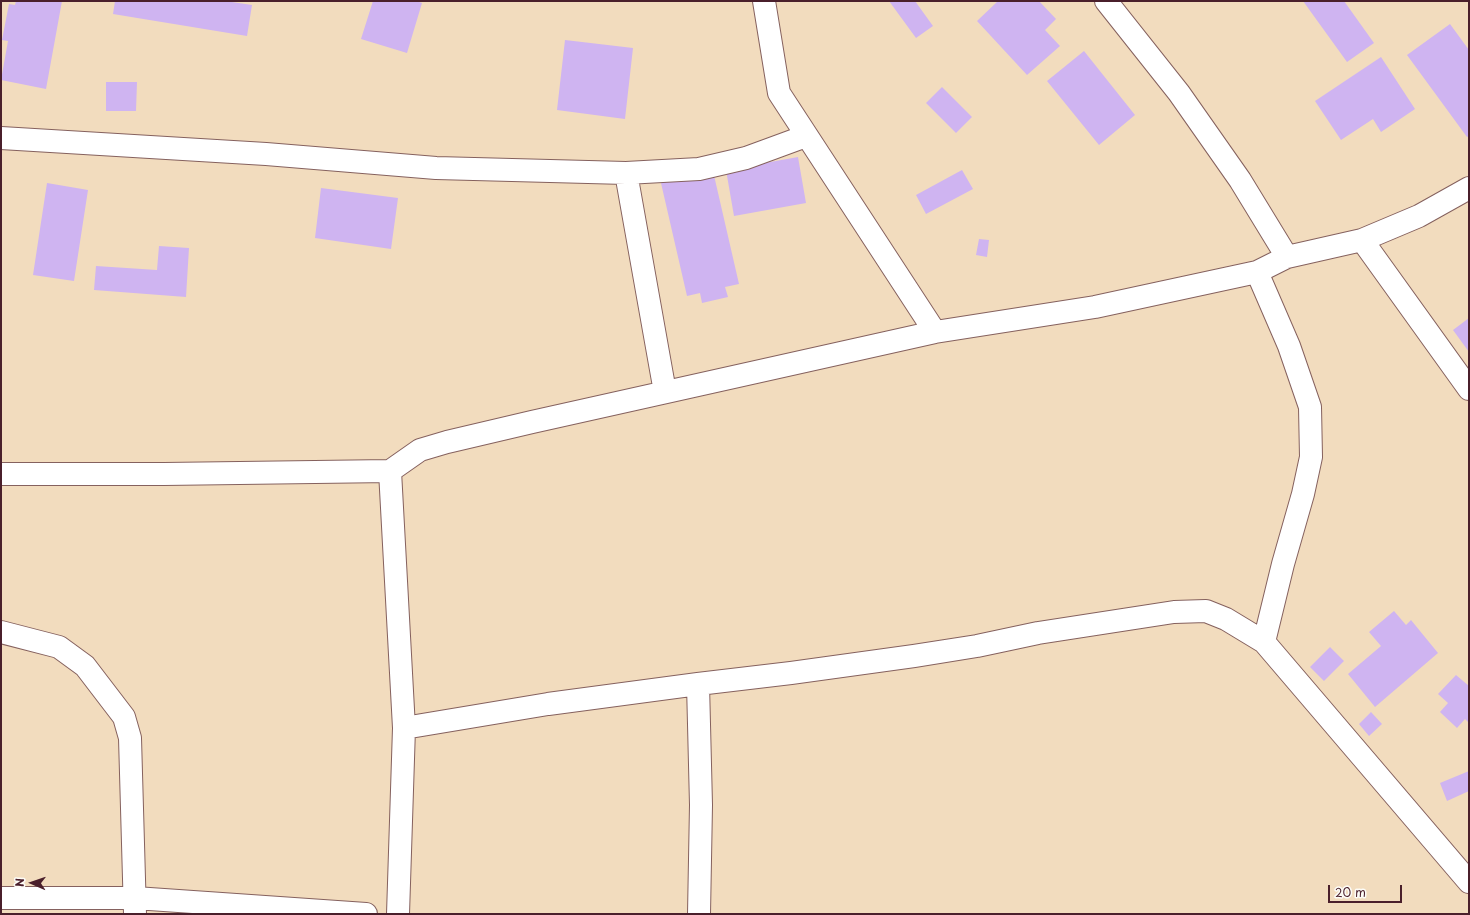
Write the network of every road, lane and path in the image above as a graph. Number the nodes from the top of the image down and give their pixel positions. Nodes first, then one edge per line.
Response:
1 (764, 1) edge
2 (1106, 1) edge
3 (806, 136) junction
4 (1, 138) edge
5 (626, 172) junction
6 (1469, 188) edge
7 (1362, 240) junction
8 (1287, 257) junction
9 (1257, 272) junction
10 (935, 332) junction
11 (1469, 390) edge
12 (665, 392) junction
13 (390, 471) junction
14 (1, 474) edge
15 (1, 632) edge
16 (1264, 642) junction
17 (698, 684) junction
18 (404, 728) junction
19 (1469, 882) edge
20 (1, 898) edge
21 (135, 906) edge
22 (366, 914) edge
23 (398, 914) edge
24 (699, 914) edge

1 - 3 street
2 - 8 street
3 - 5 street
3 - 10 street
4 - 5 street
5 - 12 street
6 - 7 street
7 - 8 street
7 - 11 street
8 - 9 street
9 - 10 street
9 - 16 street
10 - 12 street
12 - 13 street
13 - 14 street
13 - 18 street
15 - 21 street
16 - 17 street
16 - 19 street
17 - 18 street
17 - 24 street
18 - 23 street
20 - 21 street
21 - 22 street

